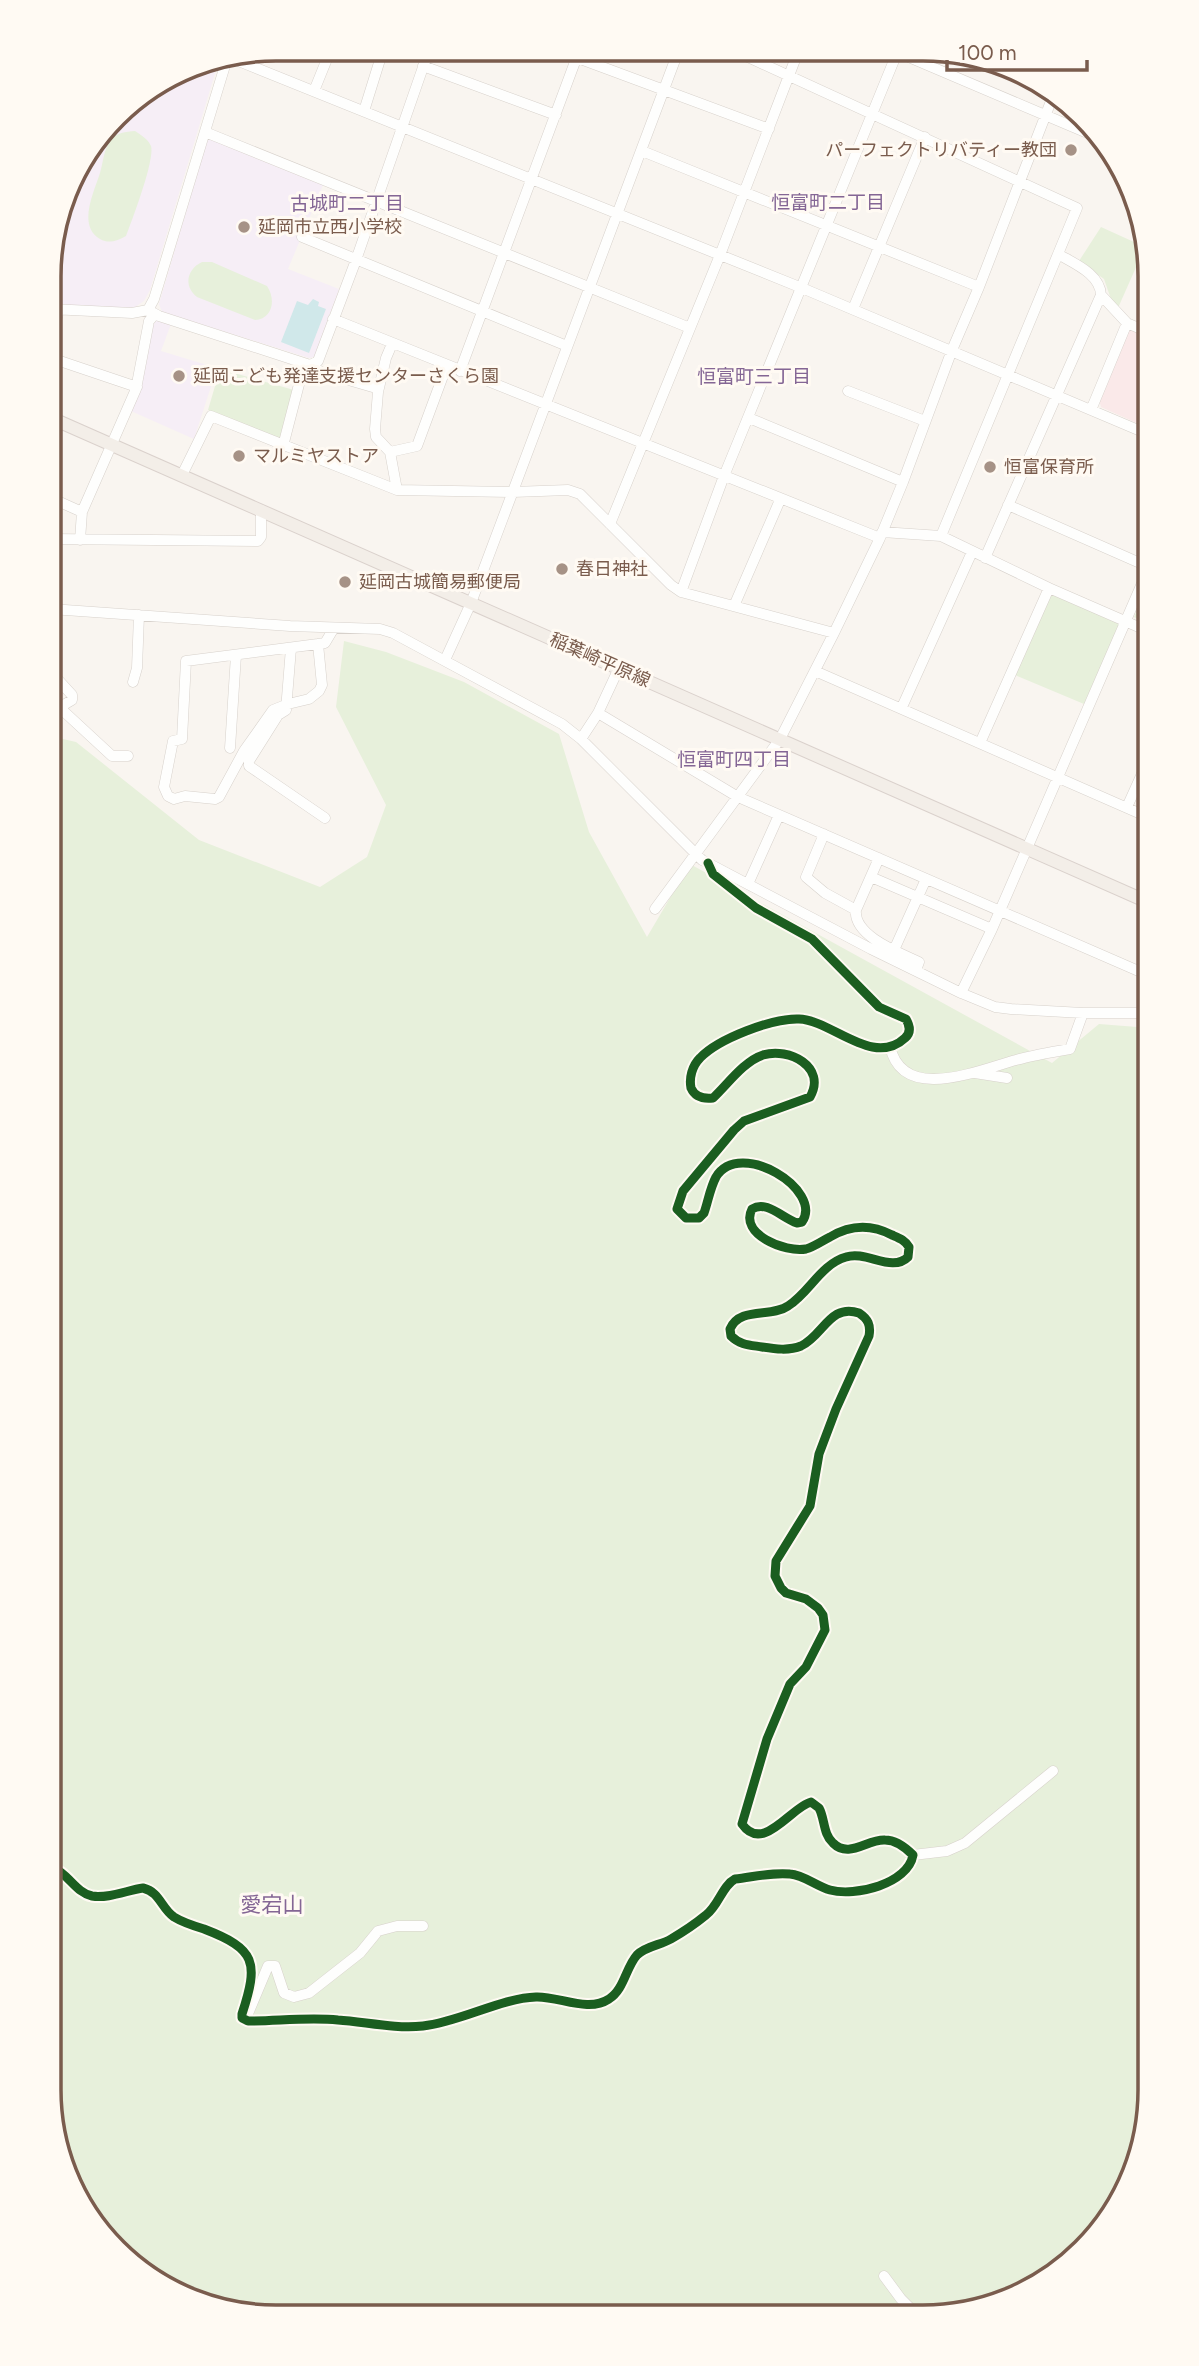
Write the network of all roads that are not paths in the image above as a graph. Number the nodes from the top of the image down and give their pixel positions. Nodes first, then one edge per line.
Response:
1 (326, 61) edge
2 (377, 61) edge
3 (425, 61) edge
4 (575, 61) edge
5 (594, 61) edge
6 (674, 61) edge
7 (757, 61) edge
8 (795, 61) edge
9 (895, 61) edge
10 (917, 61) edge
11 (244, 64) edge
12 (423, 66) junction
13 (226, 68) edge
14 (790, 76) junction
15 (314, 91) junction
16 (664, 91) junction
17 (1050, 104) edge
18 (364, 111) junction
19 (872, 113) junction
20 (556, 115) junction
21 (1045, 115) junction
22 (401, 126) junction
23 (1078, 129) edge
24 (769, 130) junction
25 (205, 131) junction
26 (925, 137) junction
27 (642, 151) junction
28 (533, 179) junction
29 (1021, 182) junction
30 (744, 192) junction
31 (376, 201) junction
32 (617, 214) junction
33 (827, 225) junction
34 (302, 237) dead end
35 (881, 247) junction
36 (505, 253) junction
37 (1058, 254) junction
38 (720, 255) junction
39 (356, 260) junction
40 (979, 287) junction
41 (589, 288) junction
42 (802, 288) junction
43 (1101, 295) junction
44 (62, 309) edge
45 (853, 309) junction
46 (481, 311) junction
47 (152, 312) junction
48 (333, 319) junction
49 (1127, 323) junction
50 (690, 328) junction
51 (1138, 328) edge
52 (392, 344) junction
53 (567, 346) junction
54 (952, 350) junction
55 (62, 362) edge
56 (310, 365) junction
57 (447, 365) junction
58 (460, 370) junction
59 (1008, 374) junction
60 (136, 387) junction
61 (848, 391) dead end
62 (378, 392) junction
63 (1056, 395) junction
64 (545, 405) junction
65 (1091, 410) junction
66 (749, 418) junction
67 (925, 421) junction
68 (62, 423) edge
69 (1138, 430) edge
70 (112, 445) junction
71 (643, 445) junction
72 (283, 446) junction
73 (390, 452) junction
74 (183, 475) junction
75 (724, 476) junction
76 (903, 482) junction
77 (397, 490) junction
78 (513, 492) junction
79 (780, 500) junction
80 (62, 503) edge
81 (1008, 505) junction
82 (261, 510) junction
83 (82, 512) junction
84 (610, 524) junction
85 (881, 535) junction
86 (940, 536) junction
87 (62, 539) edge
88 (80, 540) junction
89 (972, 552) junction
90 (985, 558) junction
91 (1138, 561) edge
92 (1049, 588) junction
93 (681, 592) junction
94 (1138, 595) edge
95 (471, 603) junction
96 (734, 606) junction
97 (62, 610) edge
98 (139, 615) junction
99 (1127, 621) junction
100 (1138, 626) edge
101 (334, 628) junction
102 (834, 633) junction
103 (318, 644) junction
104 (291, 648) junction
105 (236, 655) junction
106 (444, 660) junction
107 (619, 668) junction
108 (815, 671) junction
109 (133, 682) dead end
110 (62, 684) edge
111 (288, 704) junction
112 (62, 706) edge
113 (902, 707) junction
114 (598, 713) junction
115 (62, 715) edge
116 (581, 739) junction
117 (780, 739) junction
118 (980, 743) junction
119 (230, 748) dead end
120 (128, 756) dead end
121 (1058, 777) junction
122 (1138, 783) edge
123 (738, 797) junction
124 (1127, 807) junction
125 (1138, 812) edge
126 (779, 815) junction
127 (325, 818) dead end
128 (824, 834) junction
129 (1027, 847) junction
130 (695, 854) junction
131 (879, 858) junction
132 (708, 863) junction
133 (871, 877) junction
134 (926, 878) junction
135 (748, 884) junction
136 (918, 897) junction
137 (1138, 897) edge
138 (655, 909) dead end
139 (856, 910) junction
140 (999, 910) junction
141 (992, 929) junction
142 (894, 950) junction
143 (916, 970) junction
144 (1138, 971) edge
145 (961, 993) junction
146 (1083, 1013) junction
147 (1138, 1013) edge
148 (890, 1046) junction
149 (971, 1072) junction
150 (1007, 1078) dead end
151 (1053, 1771) dead end
152 (913, 1855) junction
153 (61, 1871) edge
154 (423, 1926) dead end
155 (245, 2020) junction
156 (884, 2276) dead end
157 (907, 2305) edge

1 - 15 street
2 - 18 street
3 - 12 street
4 - 20 street
5 - 16 street
6 - 16 street
7 - 14 street
8 - 14 street
9 - 19 street
10 - 21 street
11 - 15 street
12 - 20 street
12 - 22 street
13 - 25 street
14 - 19 street
14 - 24 street
15 - 18 street
16 - 24 street
16 - 27 street
17 - 21 street
18 - 22 street
19 - 26 street
19 - 33 street
20 - 28 street
21 - 23 street
21 - 29 street
22 - 28 street
22 - 31 street
24 - 30 street
25 - 31 street
25 - 47 street
26 - 29 street
26 - 35 street
27 - 30 street
27 - 32 street
28 - 32 street
28 - 36 street
29 - 37 street
29 - 40 street
30 - 33 street
30 - 38 street
31 - 36 street
31 - 39 street
32 - 38 street
32 - 41 street
33 - 35 street
33 - 42 street
34 - 39 street
35 - 40 street
35 - 45 street
36 - 41 street
36 - 46 street
37 - 43 street
37 - 59 street
38 - 42 street
38 - 50 street
39 - 46 street
39 - 48 street
40 - 54 street
41 - 50 street
41 - 53 street
42 - 45 street
42 - 66 street
43 - 49 street
43 - 63 street
44 - 47 street
45 - 54 street
46 - 53 street
46 - 58 street
47 - 56 street
47 - 60 street
48 - 52 street
48 - 56 street
49 - 51 street
49 - 65 street
50 - 71 street
52 - 57 street
52 - 62 street
53 - 64 street
54 - 59 street
54 - 67 street
55 - 60 street
56 - 62 street
56 - 72 street
57 - 58 street
57 - 73 street
58 - 64 street
59 - 63 street
59 - 86 street
60 - 70 street
61 - 67 street
62 - 73 street
63 - 65 street
63 - 81 street
64 - 71 street
64 - 78 street
65 - 69 street
66 - 75 street
66 - 76 street
67 - 76 street
68 - 70 main road, 稲葉崎平原線
70 - 74 main road, 稲葉崎平原線
70 - 83 street
71 - 75 street
71 - 84 street
72 - 74 street
72 - 77 street
73 - 77 street
74 - 82 main road, 稲葉崎平原線
75 - 79 street
75 - 93 street
76 - 85 street
77 - 78 street
78 - 84 street
78 - 95 street
79 - 85 street
79 - 96 street
80 - 83 street
81 - 90 street
81 - 91 street
82 - 88 street
82 - 95 main road, 稲葉崎平原線
83 - 88 street
84 - 93 street
85 - 86 street
85 - 102 street
86 - 89 street
87 - 88 street
89 - 90 street
89 - 113 street
90 - 92 street
92 - 99 street
92 - 118 street
93 - 96 street
94 - 99 street
95 - 106 street
95 - 107 main road, 稲葉崎平原線
96 - 102 street
97 - 98 street
98 - 101 street
98 - 109 street
99 - 100 street
99 - 121 street
101 - 103 street
101 - 106 street
102 - 108 street
103 - 104 street
103 - 111 street
104 - 105 street
104 - 111 street
105 - 111 street
105 - 119 street
106 - 116 street
107 - 114 street
107 - 117 main road, 稲葉崎平原線
108 - 113 street
108 - 117 street
110 - 112 street
111 - 127 street
113 - 118 street
114 - 116 street
114 - 123 street
115 - 120 street
116 - 130 street
117 - 123 street
117 - 129 main road, 稲葉崎平原線
118 - 121 street
121 - 124 street
121 - 129 street
122 - 124 street
123 - 126 street
123 - 130 street
124 - 125 street
126 - 128 street
126 - 135 street
128 - 131 street
128 - 139 street
129 - 137 main road, 稲葉崎平原線
129 - 140 street
130 - 132 street
130 - 138 street
131 - 133 street
131 - 134 street
132 - 135 street
132 - 148 street
133 - 136 street
133 - 139 street
134 - 136 street
134 - 140 street
135 - 143 street
136 - 141 street
136 - 142 street
139 - 142 street
140 - 141 street
140 - 144 street
141 - 145 street
142 - 143 street
143 - 145 street
145 - 146 street
146 - 147 street
146 - 149 street
148 - 149 street
148 - 152 street
149 - 150 street
151 - 152 street
152 - 155 street
153 - 155 street
154 - 155 street
156 - 157 street

